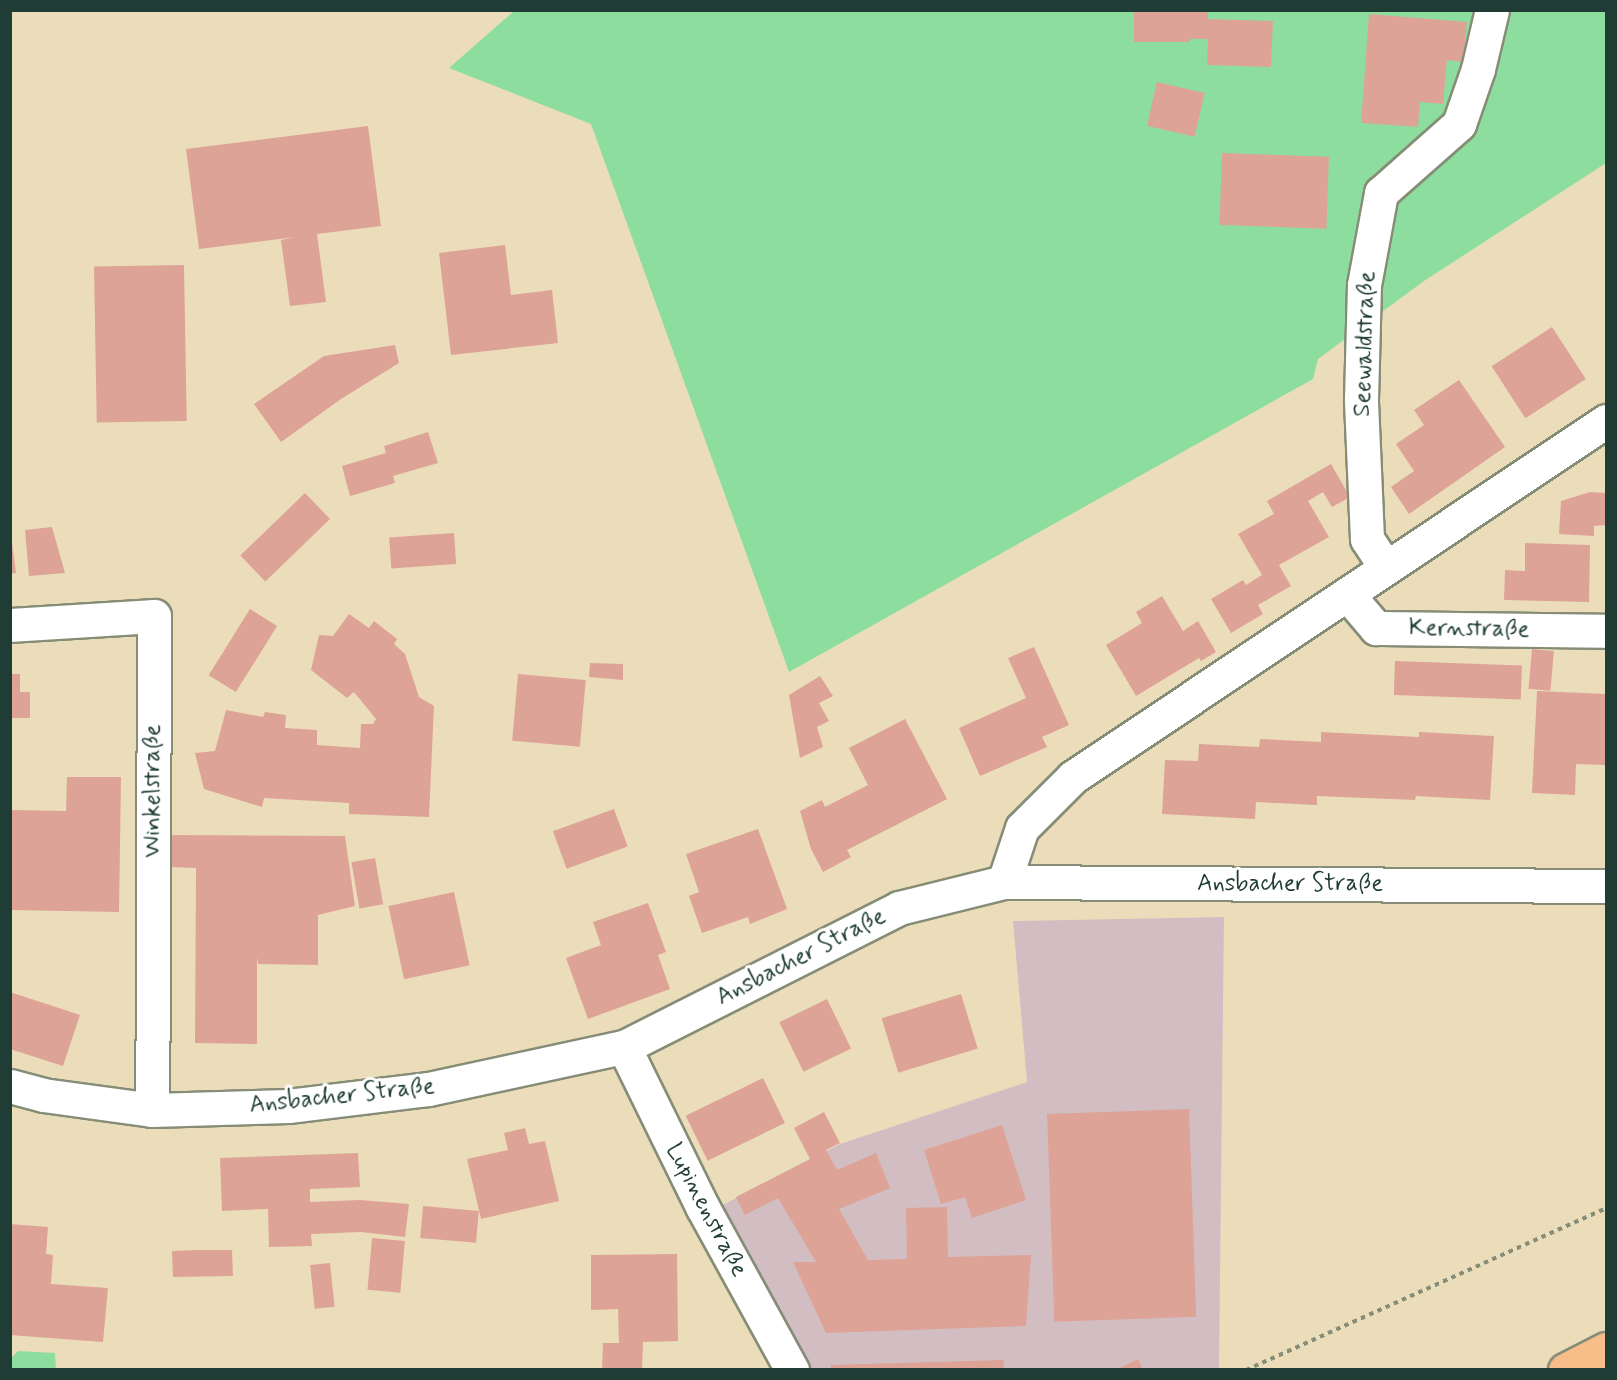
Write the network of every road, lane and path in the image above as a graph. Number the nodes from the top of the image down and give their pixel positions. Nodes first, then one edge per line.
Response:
1 (1492, 10) edge
2 (1606, 421) edge
3 (1386, 568) junction
4 (1347, 594) junction
5 (10, 625) edge
6 (1606, 631) edge
7 (1004, 882) junction
8 (1606, 886) edge
9 (624, 1047) junction
10 (10, 1086) edge
11 (152, 1110) junction
12 (1606, 1208) edge
13 (1606, 1349) edge
14 (792, 1370) edge
15 (1246, 1370) edge
16 (1565, 1370) edge

1 - 3 street, Seewaldstraße
2 - 3 street
3 - 4 street
4 - 6 street, Kernstraße
4 - 7 street
5 - 11 street, Winkelstraße
7 - 8 street, Ansbacher Straße
7 - 9 street, Ansbacher Straße
9 - 11 street, Ansbacher Straße
9 - 14 street, Lupinenstraße
10 - 11 street, Ansbacher Straße
12 - 15 path
13 - 16 main road

